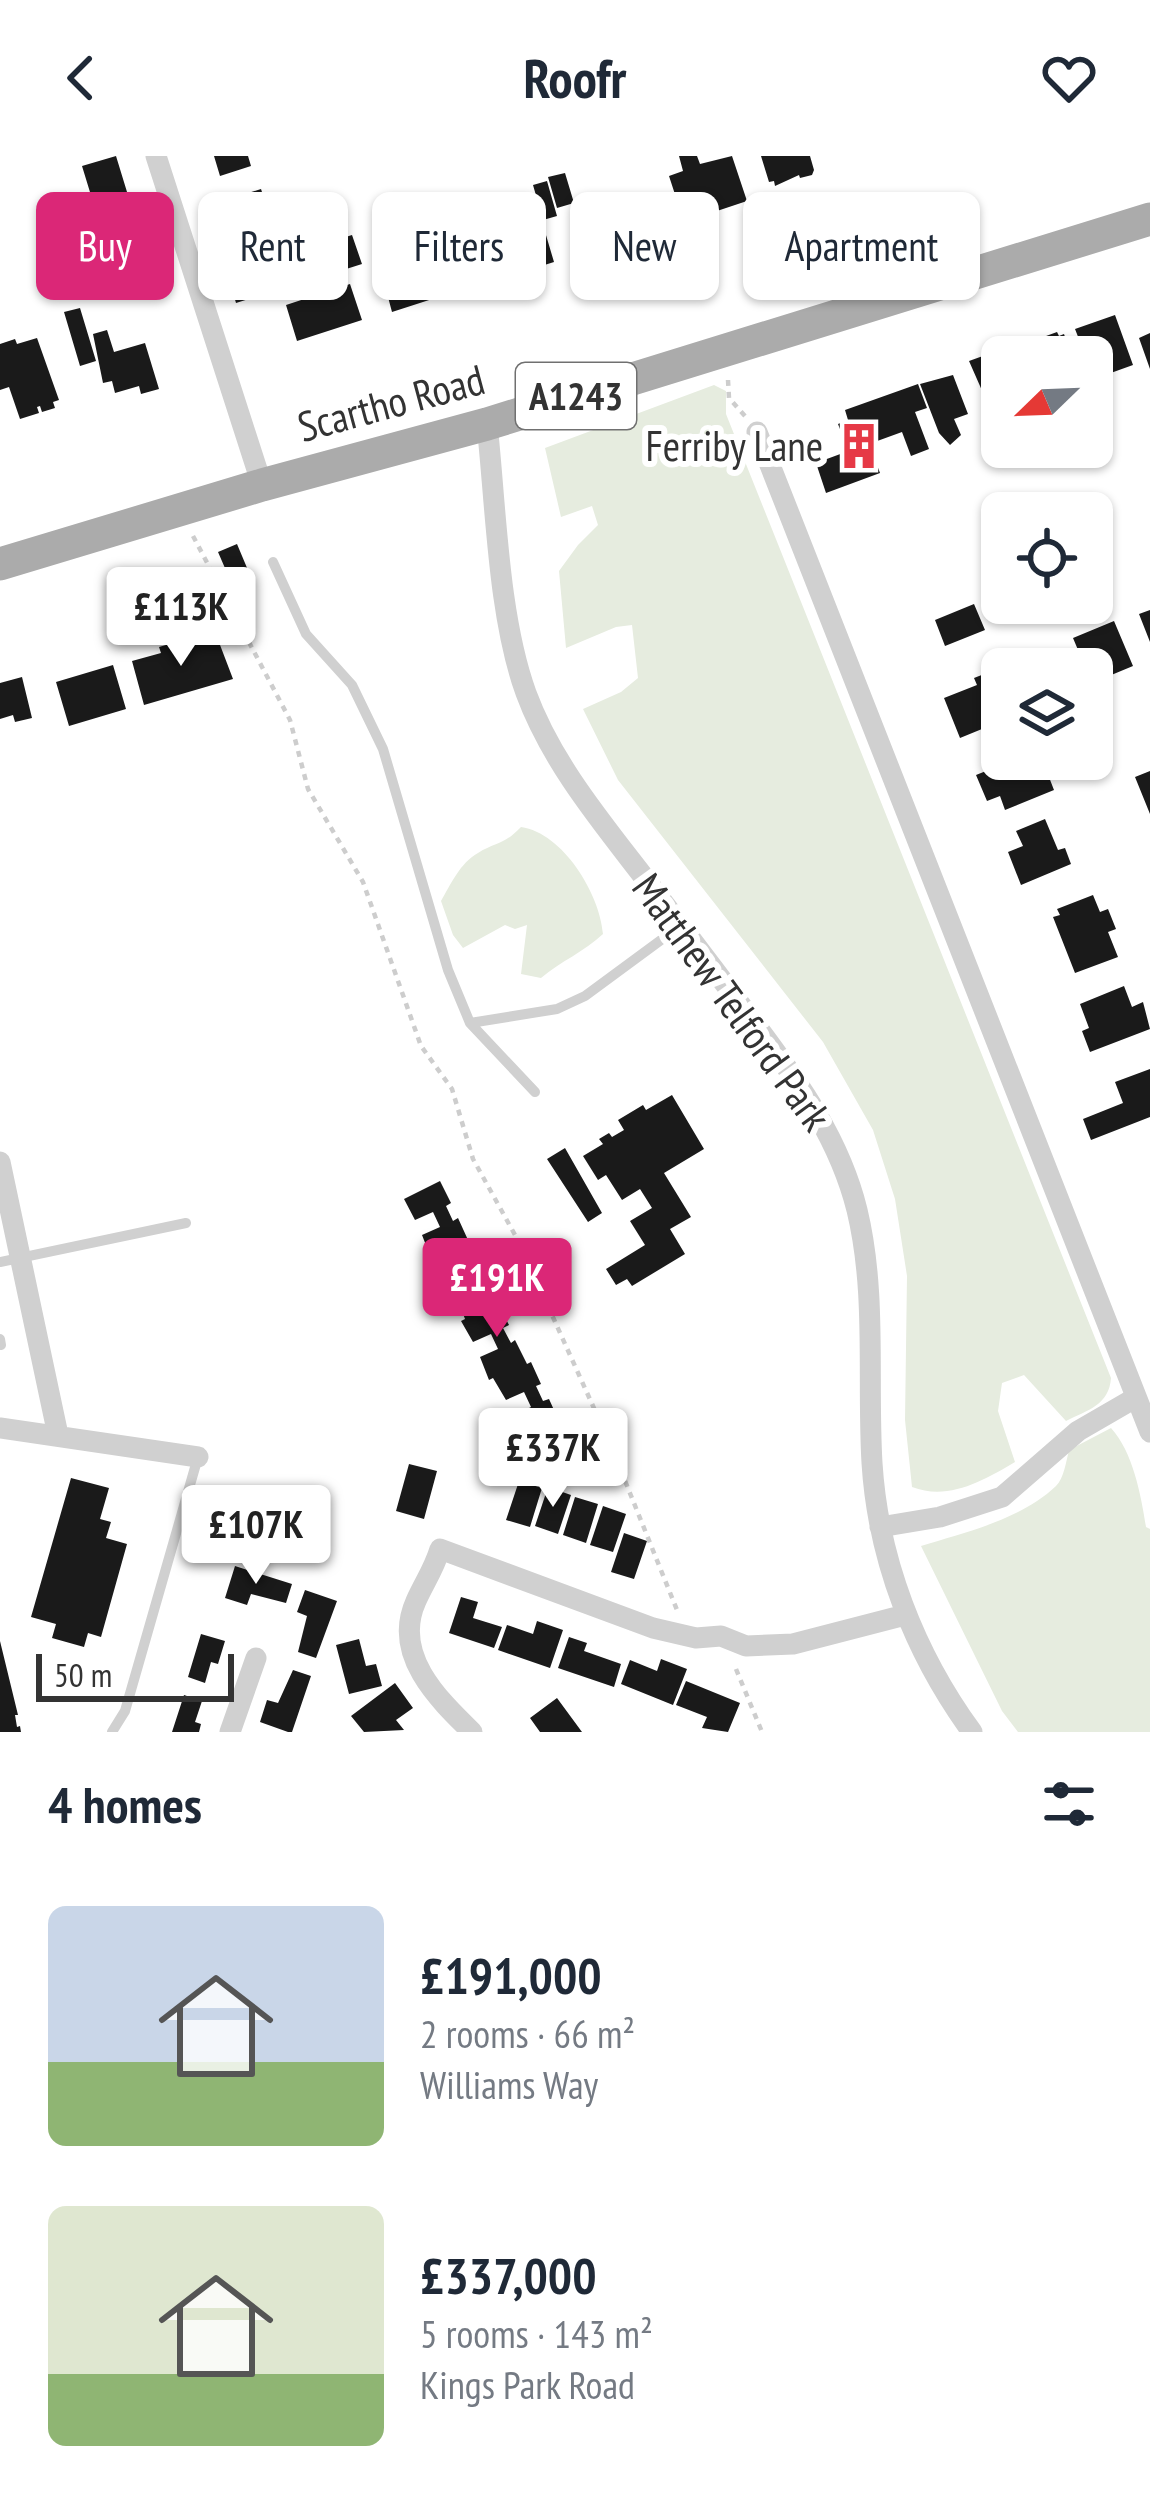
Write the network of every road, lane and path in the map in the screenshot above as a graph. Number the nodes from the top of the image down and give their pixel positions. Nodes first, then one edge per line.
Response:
1 (156, 156) edge
2 (1150, 219) edge
3 (727, 350) junction
4 (488, 424) junction
5 (758, 432) joint
6 (262, 485) junction
7 (179, 510) junction
8 (273, 562) dead end
9 (0, 564) edge
10 (681, 926) junction
11 (470, 1023) junction
12 (535, 1093) dead end
13 (0, 1162) edge
14 (186, 1222) dead end
15 (10, 1259) edge
16 (1135, 1398) junction
17 (0, 1428) edge
18 (1150, 1432) edge
19 (58, 1435) junction
20 (199, 1457) joint
21 (880, 1527) junction
22 (905, 1615) junction
23 (688, 1636) junction
24 (722, 1636) junction
25 (256, 1658) dead end
26 (112, 1732) edge
27 (230, 1732) edge
28 (472, 1732) edge
29 (762, 1732) edge
30 (972, 1732) edge

1 - 6 street
2 - 3 main road, Scartho Road / A1243
3 - 4 main road, Scartho Road / A1243
3 - 5 path
4 - 6 main road, Scartho Road / A1243
4 - 10 street, Matthew Telford Park
5 - 16 street
6 - 7 main road, Scartho Road / A1243
7 - 9 main road, Scartho Road / A1243
7 - 23 path
8 - 11 lane
10 - 11 lane
10 - 21 street, Matthew Telford Park
11 - 12 lane
13 - 15 street
14 - 15 lane
15 - 19 street
16 - 18 street
16 - 21 street
17 - 19 street
19 - 20 street
20 - 26 lane
21 - 22 street, Matthew Telford Park
22 - 24 street
22 - 30 street, Matthew Telford Park
23 - 24 street
23 - 28 street
24 - 29 path
25 - 27 street

